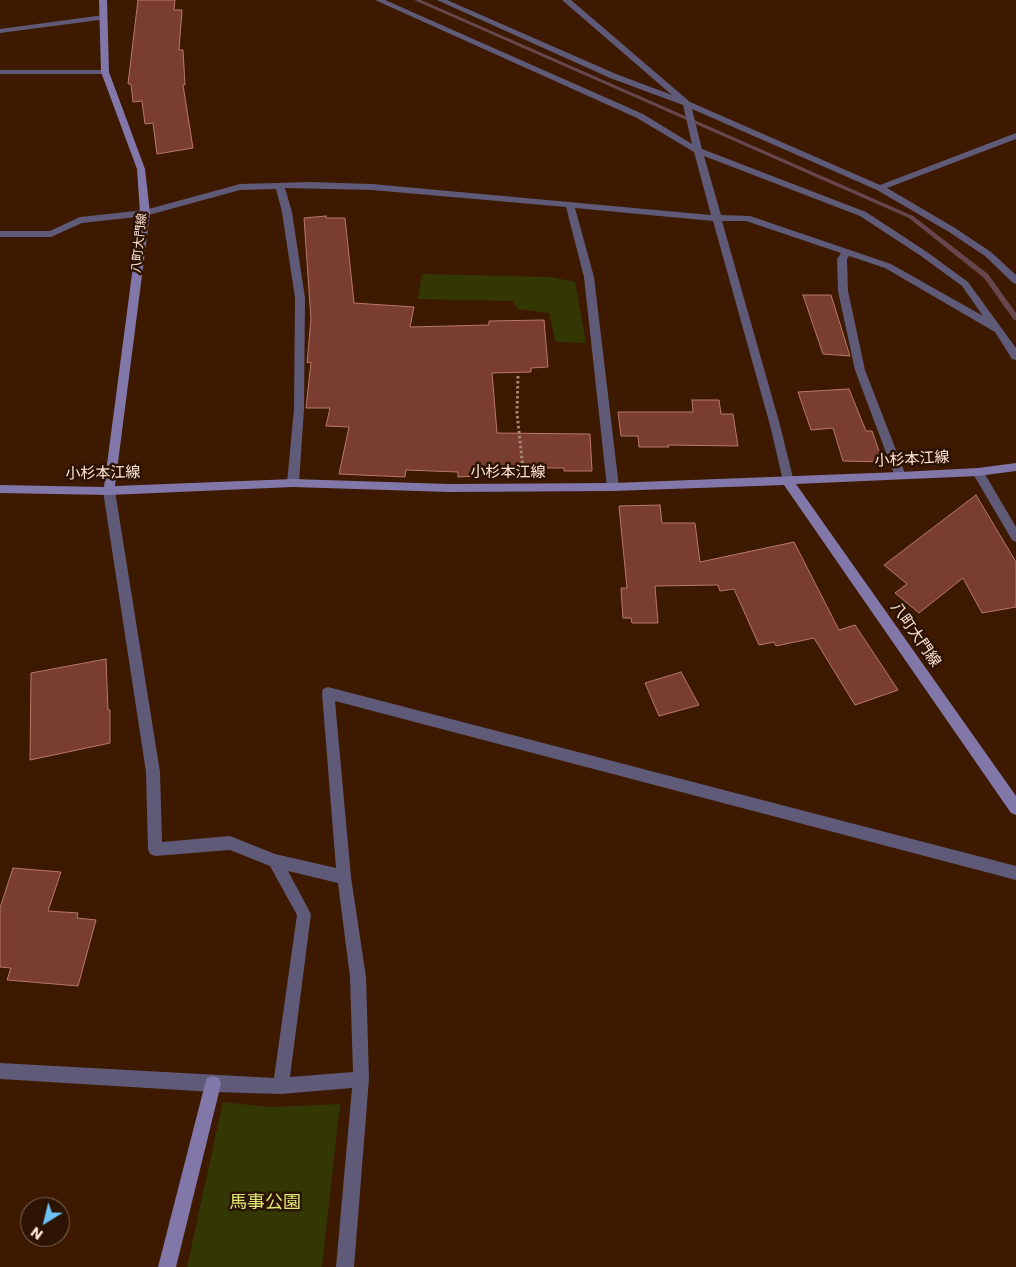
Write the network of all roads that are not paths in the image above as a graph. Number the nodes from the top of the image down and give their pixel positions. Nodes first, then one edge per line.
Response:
1 (103, 0) edge
2 (379, 0) edge
3 (441, 0) edge
4 (566, 0) edge
5 (104, 17) junction
6 (0, 30) edge
7 (0, 72) edge
8 (104, 72) junction
9 (687, 104) junction
10 (1016, 136) edge
11 (698, 151) junction
12 (280, 186) junction
13 (880, 188) junction
14 (570, 205) junction
15 (145, 213) junction
16 (716, 218) junction
17 (0, 234) edge
18 (847, 252) junction
19 (1016, 281) edge
20 (999, 330) junction
21 (1016, 356) edge
22 (1016, 467) edge
23 (978, 472) junction
24 (900, 476) junction
25 (788, 482) junction
26 (293, 483) junction
27 (613, 487) junction
28 (0, 489) edge
29 (109, 491) junction
30 (1016, 536) edge
31 (1016, 808) edge
32 (275, 861) junction
33 (1016, 873) edge
34 (344, 877) junction
35 (0, 1071) edge
36 (361, 1079) junction
37 (213, 1084) junction
38 (281, 1086) junction
39 (167, 1267) edge
40 (345, 1267) edge

1 - 5 main road, 八町大門線
2 - 11 street
3 - 9 street
4 - 9 street
5 - 6 street
5 - 8 main road, 八町大門線
7 - 8 street
8 - 15 main road, 八町大門線
9 - 11 street
9 - 13 street
10 - 13 street
11 - 16 street
11 - 20 street
12 - 14 street
12 - 15 street
12 - 26 street
13 - 19 street
14 - 16 street
14 - 27 street
15 - 17 street
15 - 29 main road, 八町大門線
16 - 18 street
16 - 25 street
18 - 20 street
18 - 24 street
20 - 21 street
22 - 23 main road, 小杉本江線
23 - 24 main road, 小杉本江線
23 - 30 street
24 - 25 main road, 小杉本江線
25 - 27 main road, 小杉本江線
25 - 31 main road, 八町大門線
26 - 27 main road, 小杉本江線
26 - 29 main road, 小杉本江線
28 - 29 main road, 小杉本江線
29 - 32 street
32 - 34 street
32 - 38 street
33 - 34 street
34 - 36 street
35 - 37 street
36 - 38 street
36 - 40 street
37 - 38 street
37 - 39 main road

